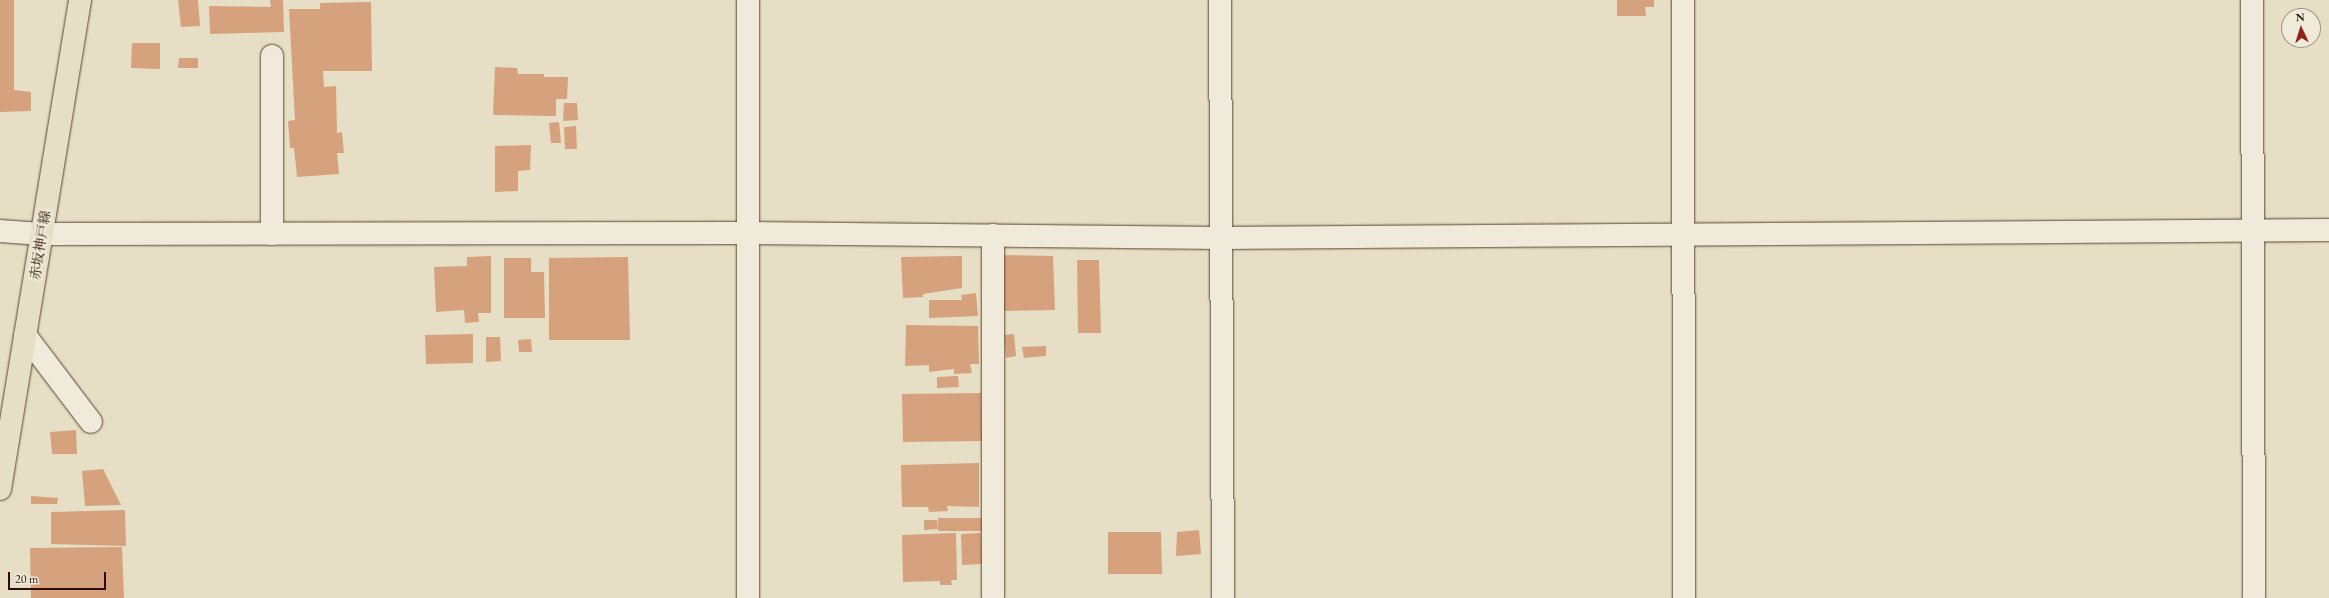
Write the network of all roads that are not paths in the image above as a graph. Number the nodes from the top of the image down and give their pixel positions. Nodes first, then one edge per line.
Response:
1 (80, 0) edge
2 (748, 0) edge
3 (1220, 0) edge
4 (1683, 0) edge
5 (2252, 0) edge
6 (272, 56) dead end
7 (2329, 230) edge
8 (0, 231) edge
9 (2251, 231) junction
10 (750, 233) junction
11 (41, 234) junction
12 (272, 234) junction
13 (1684, 234) junction
14 (993, 235) junction
15 (1220, 238) junction
16 (25, 334) junction
17 (91, 422) dead end
18 (0, 489) edge
19 (992, 596) dead end
20 (748, 598) edge
21 (1223, 598) edge
22 (1684, 598) edge
23 (2254, 598) edge

1 - 11 main road, 赤坂神戸線
2 - 10 street
3 - 15 street
4 - 13 street
5 - 9 street
6 - 12 street
7 - 9 street
8 - 11 street
9 - 13 street
9 - 23 street
10 - 12 street
10 - 14 street
10 - 20 street
11 - 12 street
11 - 16 main road, 赤坂神戸線
13 - 15 street
13 - 22 street
14 - 15 street
14 - 19 street
15 - 21 street
16 - 17 street
16 - 18 main road, 赤坂神戸線

